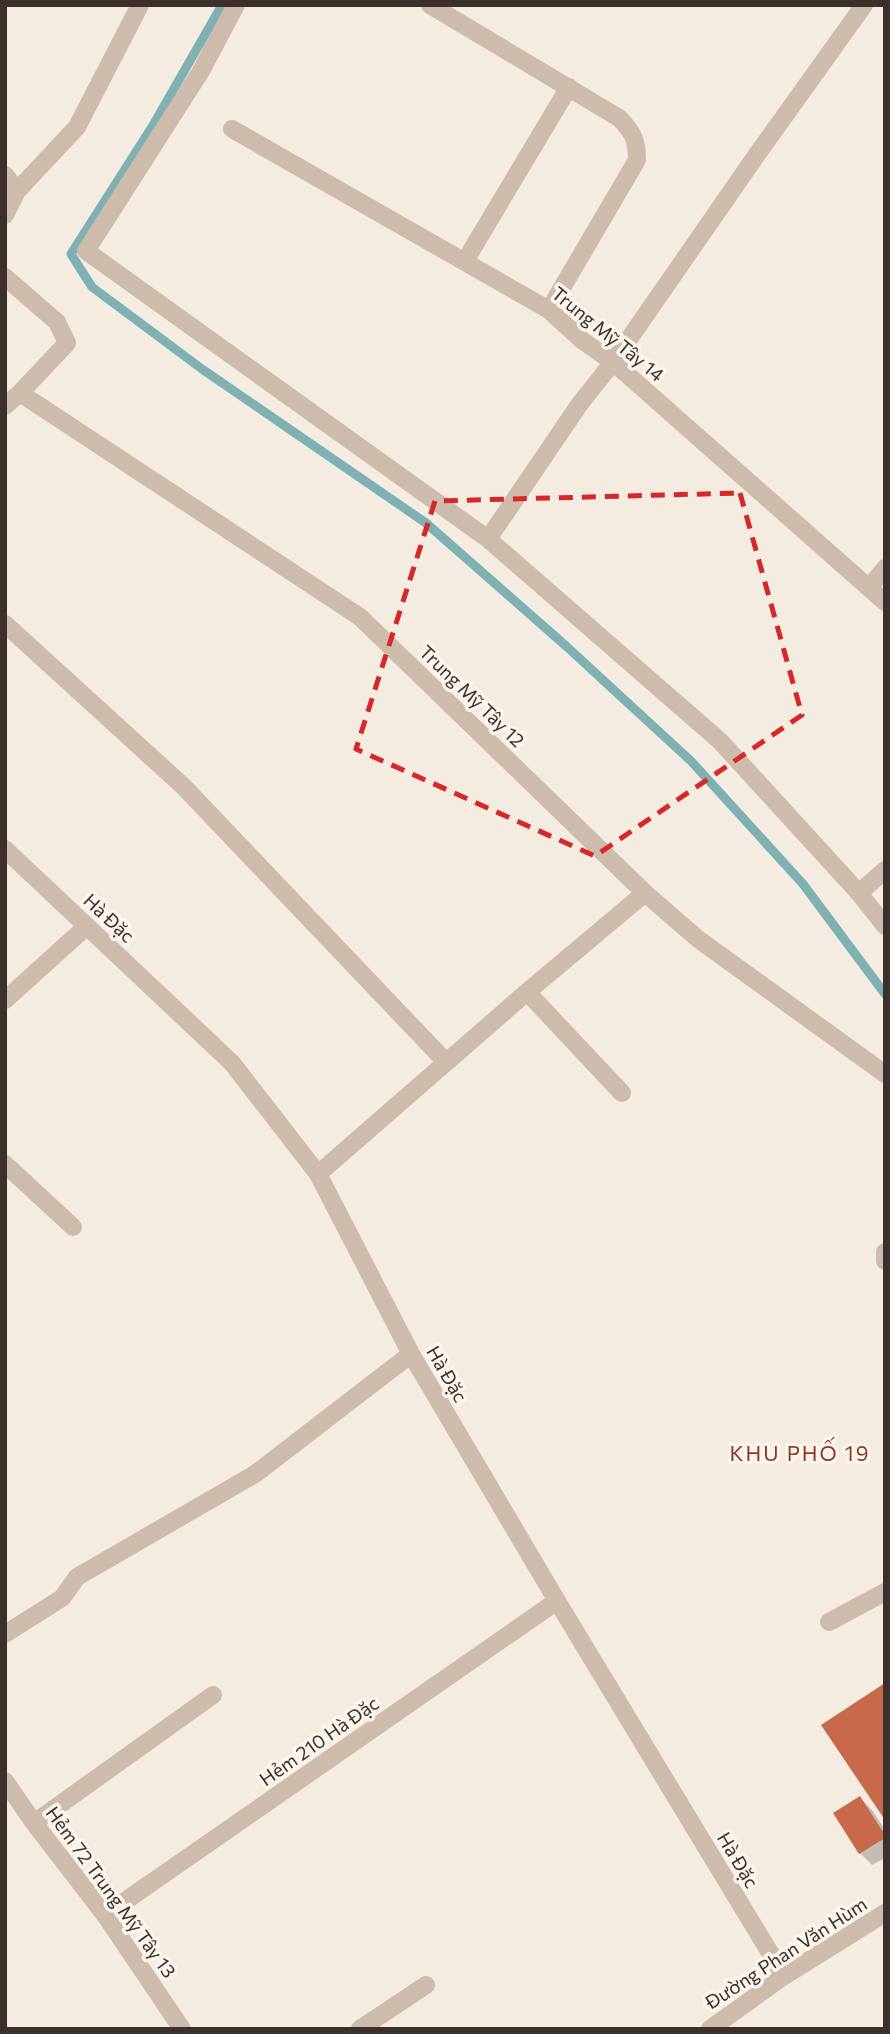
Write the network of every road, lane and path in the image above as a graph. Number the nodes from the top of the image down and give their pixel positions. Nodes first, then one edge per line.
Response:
1 (141, 5) edge
2 (236, 5) edge
3 (430, 5) edge
4 (864, 5) edge
5 (569, 87) junction
6 (232, 129) dead end
7 (5, 175) edge
8 (17, 191) junction
9 (5, 215) edge
10 (465, 261) junction
11 (5, 277) edge
12 (549, 310) junction
13 (613, 362) junction
14 (20, 393) junction
15 (5, 406) edge
16 (488, 539) junction
17 (885, 568) edge
18 (869, 588) junction
19 (885, 602) edge
20 (5, 624) edge
21 (5, 849) edge
22 (885, 870) edge
23 (645, 893) junction
24 (859, 893) junction
25 (87, 926) junction
26 (885, 926) edge
27 (527, 992) junction
28 (5, 1000) edge
29 (446, 1062) junction
30 (885, 1074) edge
31 (622, 1093) dead end
32 (5, 1164) edge
33 (318, 1174) junction
34 (73, 1227) dead end
35 (885, 1252) edge
36 (885, 1261) edge
37 (411, 1354) junction
38 (885, 1592) edge
39 (557, 1601) junction
40 (829, 1622) dead end
41 (5, 1634) edge
42 (213, 1695) dead end
43 (5, 1781) edge
44 (34, 1822) junction
45 (885, 1913) edge
46 (105, 1915) junction
47 (784, 1976) junction
48 (426, 1985) dead end
49 (182, 2029) edge
50 (360, 2029) edge
51 (710, 2029) edge

1 - 8 street
2 - 16 street
3 - 5 street
4 - 13 street
5 - 10 street
5 - 12 street
6 - 10 street, Trung Mỹ Tây 14
7 - 8 street
8 - 9 street
10 - 12 street, Trung Mỹ Tây 14
11 - 14 street
12 - 13 street, Trung Mỹ Tây 14
13 - 16 street
13 - 18 street, Trung Mỹ Tây 14
14 - 15 street
14 - 23 street, Trung Mỹ Tây 12
16 - 24 street
17 - 18 street
18 - 19 street, Trung Mỹ Tây 14
20 - 29 street
21 - 25 street, Hà Đặc
22 - 24 street
23 - 27 street
23 - 30 street, Trung Mỹ Tây 12
24 - 26 street
25 - 28 street
25 - 33 street, Hà Đặc
27 - 29 street
27 - 31 street
29 - 33 street
32 - 34 street
33 - 37 street, Hà Đặc
35 - 36 street
37 - 39 street, Hà Đặc
37 - 41 street
38 - 40 street
39 - 46 street, Hẻm 210 Hà Đặc
39 - 47 street, Hà Đặc
42 - 44 street
43 - 44 street, Hẻm 72 Trung Mỹ Tây 13
44 - 46 street, Hẻm 72 Trung Mỹ Tây 13
45 - 47 street, Đường Phan Văn Hùm
46 - 49 street, Hẻm 72 Trung Mỹ Tây 13
47 - 51 street, Đường Phan Văn Hùm
48 - 50 street

